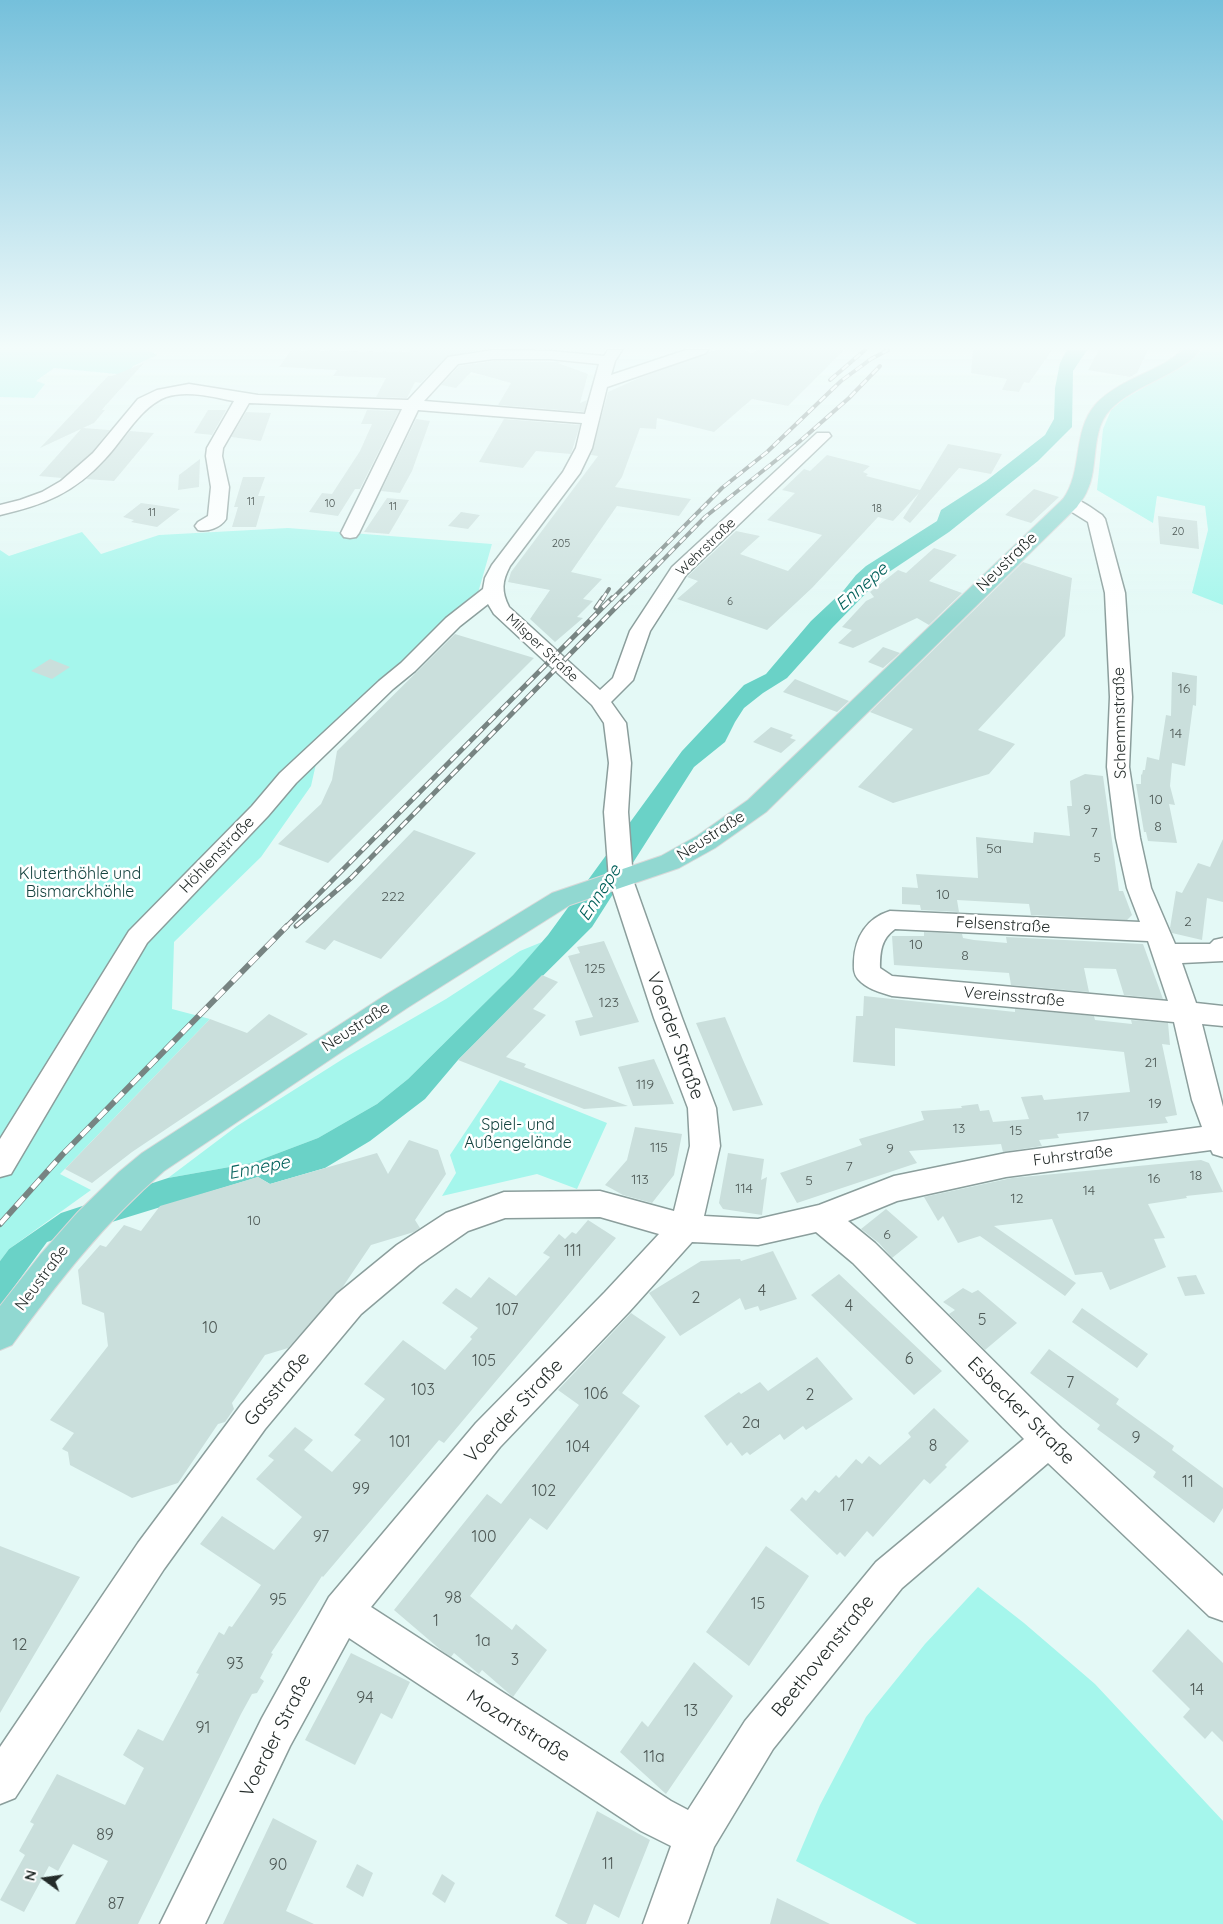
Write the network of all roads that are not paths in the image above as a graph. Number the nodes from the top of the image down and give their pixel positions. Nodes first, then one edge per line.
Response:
1 (112, 440) edge
2 (220, 440) edge
3 (396, 440) edge
4 (586, 440) edge
5 (819, 440) edge
6 (1089, 440) edge
7 (1070, 503) junction
8 (0, 510) edge
9 (204, 526) dead end
10 (350, 533) dead end
11 (492, 592) junction
12 (600, 701) junction
13 (621, 880) junction
14 (1161, 943) junction
15 (1223, 947) edge
16 (867, 951) joint
17 (1185, 1012) junction
18 (1223, 1016) edge
19 (1221, 1141) edge
20 (0, 1165) edge
21 (821, 1218) junction
22 (685, 1228) junction
23 (0, 1334) edge
24 (1049, 1440) junction
25 (1223, 1602) edge
26 (343, 1610) junction
27 (0, 1783) edge
28 (696, 1836) junction
29 (182, 1924) edge
30 (665, 1924) edge

1 - 8 street
2 - 9 street
3 - 10 street
4 - 11 street
5 - 12 street, Wehrstraße
6 - 7 main road, Neustraße
7 - 13 main road, Neustraße
7 - 14 street, Schemmstraße
11 - 12 street, Milsper Straße
11 - 20 street, Höhlenstraße
12 - 13 street, Milsper Straße
13 - 22 street, Voerder Straße
13 - 23 main road, Neustraße
14 - 15 street
14 - 16 street, Felsenstraße
14 - 17 street, Fuhrstraße
16 - 17 street, Vereinsstraße
17 - 18 street
17 - 19 street, Fuhrstraße
19 - 21 street, Fuhrstraße
21 - 22 street, Fuhrstraße
21 - 24 street, Esbecker Straße
22 - 26 street, Voerder Straße
22 - 27 street, Gasstraße
24 - 25 street, Esbecker Straße
24 - 28 street, Beethovenstraße
26 - 28 street, Mozartstraße
26 - 29 street, Voerder Straße
28 - 30 street, Beethovenstraße

